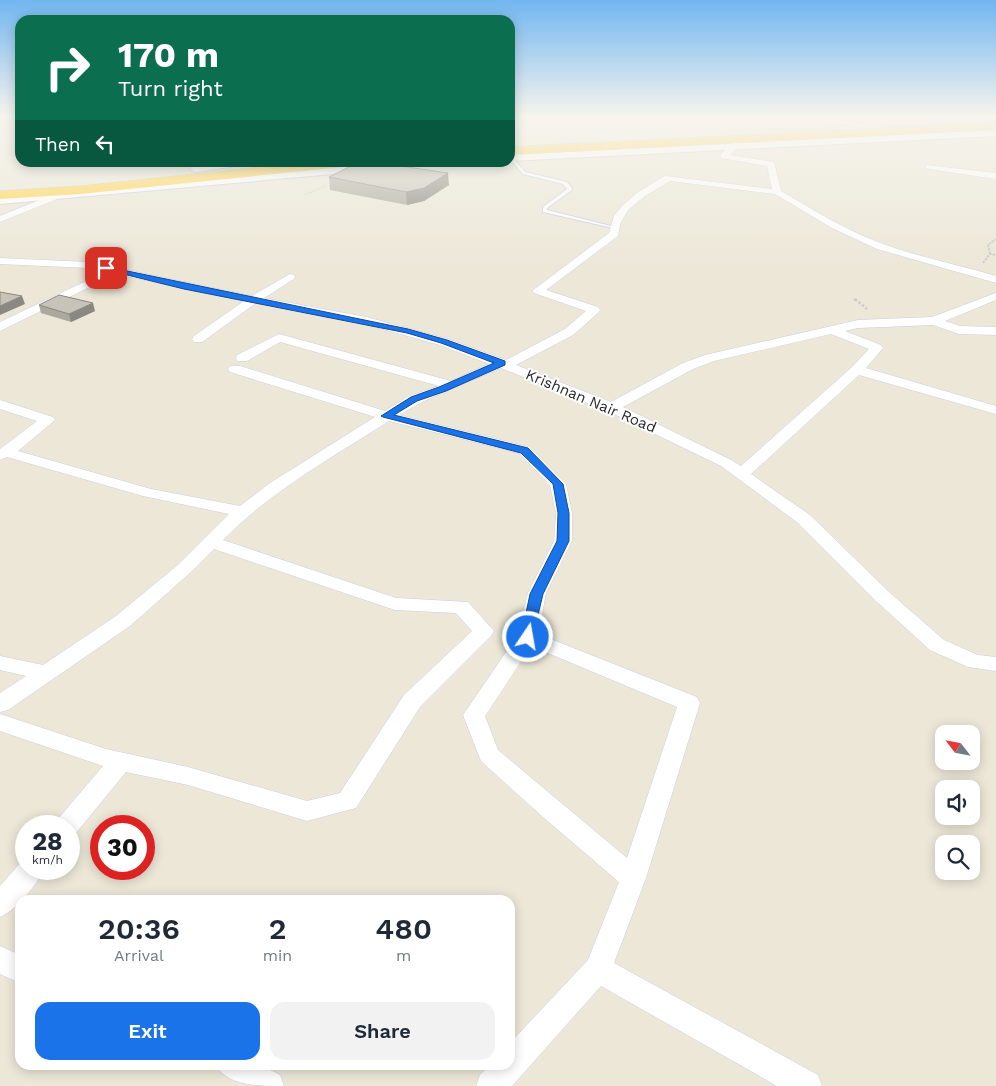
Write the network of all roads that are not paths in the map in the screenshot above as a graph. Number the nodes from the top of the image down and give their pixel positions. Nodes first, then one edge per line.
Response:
1 (200, 168) edge
2 (265, 168) edge
3 (297, 168) edge
4 (352, 168) edge
5 (520, 168) edge
6 (771, 168) edge
7 (934, 168) edge
8 (996, 176) edge
9 (0, 186) edge
10 (0, 190) edge
11 (777, 192) junction
12 (0, 195) edge
13 (54, 197) junction
14 (0, 200) edge
15 (0, 219) edge
16 (613, 227) junction
17 (0, 261) edge
18 (117, 270) junction
19 (290, 278) dead end
20 (996, 280) edge
21 (996, 296) edge
22 (253, 300) junction
23 (934, 321) junction
24 (0, 327) edge
25 (833, 330) junction
26 (996, 332) edge
27 (198, 339) dead end
28 (505, 364) junction
29 (857, 370) junction
30 (452, 385) junction
31 (0, 404) edge
32 (611, 408) junction
33 (996, 410) edge
34 (386, 416) junction
35 (3, 453) edge
36 (742, 474) junction
37 (243, 512) junction
38 (211, 542) junction
39 (528, 637) junction
40 (0, 663) edge
41 (996, 664) edge
42 (45, 673) junction
43 (0, 704) edge
44 (0, 722) edge
45 (121, 761) junction
46 (75, 815) edge
47 (632, 878) junction
48 (22, 880) edge
49 (0, 905) edge
50 (0, 960) edge
51 (15, 967) edge
52 (598, 969) junction
53 (515, 1060) edge
54 (240, 1070) edge
55 (506, 1070) edge
56 (269, 1086) edge
57 (491, 1086) edge
58 (807, 1086) edge

1 - 9 street
2 - 10 highway
3 - 12 highway
4 - 13 street
5 - 16 lane
6 - 11 street
7 - 8 street
11 - 16 street
11 - 20 street
13 - 14 street
13 - 15 street
16 - 28 street
17 - 18 street, Krishnan Nair Road
18 - 22 street, Krishnan Nair Road
18 - 24 street
19 - 22 street
21 - 23 street
22 - 27 street
22 - 28 street, Krishnan Nair Road
23 - 25 street
23 - 26 street
25 - 29 street
25 - 32 street
28 - 30 street
28 - 32 street, Krishnan Nair Road
29 - 33 street
29 - 36 street
30 - 34 street
30 - 34 street
31 - 35 street
32 - 36 street, Krishnan Nair Road
34 - 37 street
34 - 39 street
35 - 37 street
36 - 41 street, Krishnan Nair Road
37 - 38 street
38 - 42 street
38 - 45 street
39 - 47 street
39 - 47 street
40 - 42 street
42 - 43 street
44 - 45 street
45 - 46 street
47 - 52 street
48 - 49 street
50 - 51 street
52 - 53 street
52 - 58 street
54 - 56 street
55 - 57 street

